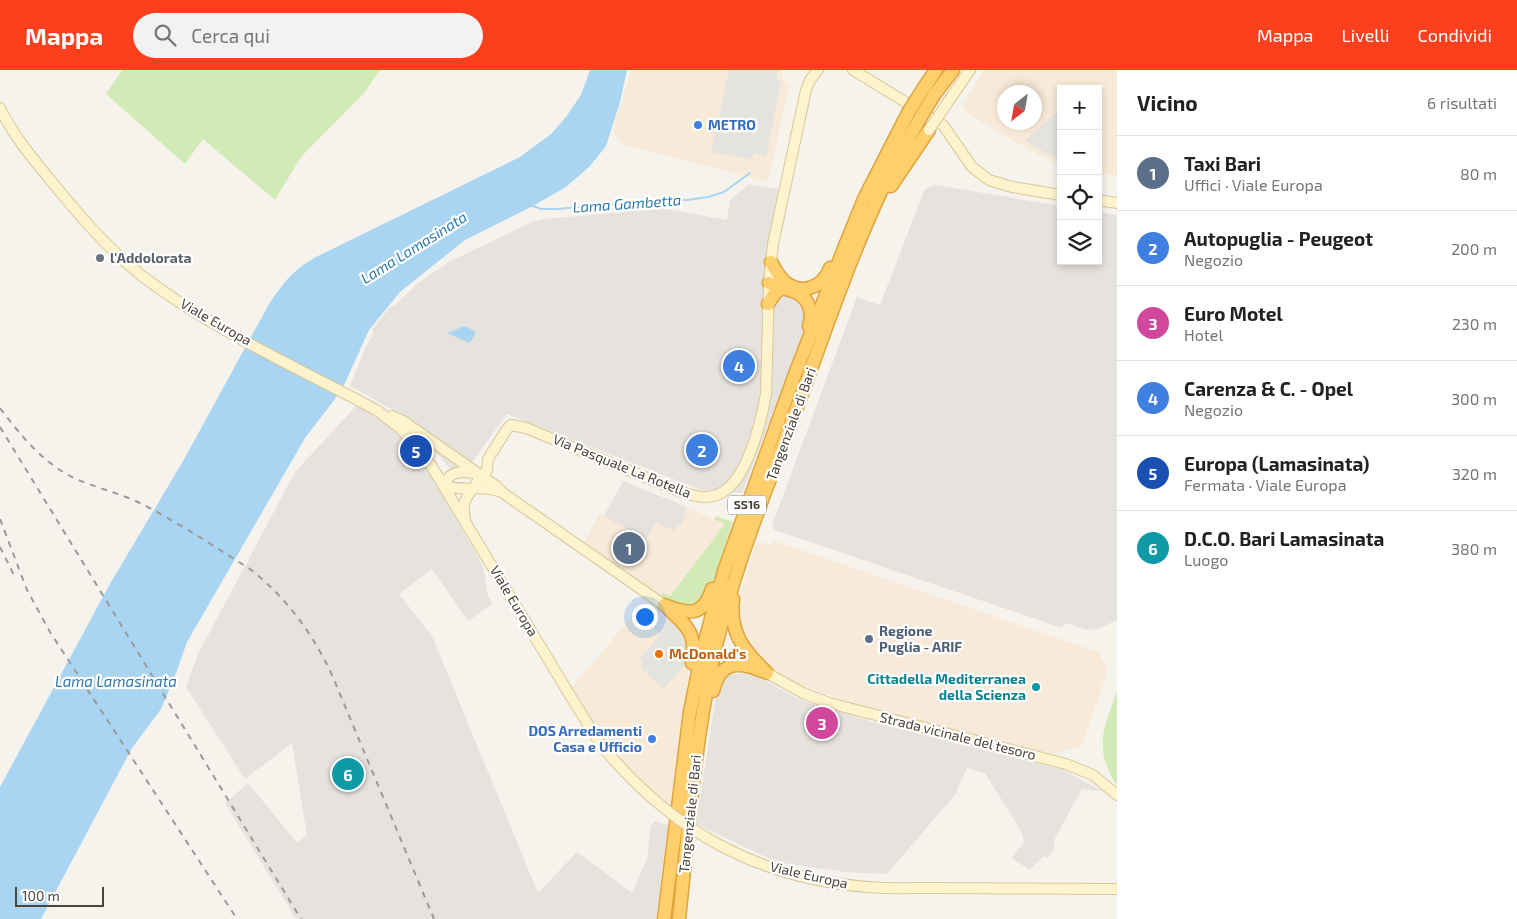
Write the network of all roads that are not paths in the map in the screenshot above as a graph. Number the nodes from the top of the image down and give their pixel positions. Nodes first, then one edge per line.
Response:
1 (818, 70) edge
2 (853, 70) edge
3 (936, 70) edge
4 (953, 70) edge
5 (970, 70) edge
6 (929, 92) junction
7 (0, 108) edge
8 (914, 117) junction
9 (929, 130) joint
10 (1057, 194) edge
11 (1102, 201) edge
12 (1117, 203) edge
13 (861, 240) junction
14 (845, 246) junction
15 (771, 262) junction
16 (769, 283) junction
17 (783, 284) junction
18 (768, 304) junction
19 (795, 374) junction
20 (378, 410) junction
21 (479, 474) junction
22 (444, 485) junction
23 (472, 489) junction
24 (503, 493) junction
25 (749, 500) junction
26 (465, 519) junction
27 (740, 563) junction
28 (664, 605) junction
29 (766, 673) junction
30 (703, 710) junction
31 (690, 712) junction
32 (1117, 795) edge
33 (1117, 890) edge
34 (664, 919) edge
35 (679, 919) edge

1 - 15 main road, Via Pasquale La Rotella
2 - 10 main road
3 - 6 highway, Tangenziale di Bari / SS16
4 - 6 highway, Tangenziale di Bari / SS16
5 - 9 main road, bridge
6 - 8 highway, Tangenziale di Bari / SS16, bridge
7 - 20 main road, Viale Europa
8 - 13 highway, Tangenziale di Bari / SS16
8 - 14 highway, Tangenziale di Bari / SS16
9 - 13 highway
11 - 12 main road
13 - 27 highway, Tangenziale di Bari / SS16
14 - 17 highway
14 - 19 highway, Tangenziale di Bari / SS16
15 - 16 main road, Via Pasquale La Rotella
15 - 17 highway
16 - 17 highway
16 - 18 main road, Via Pasquale La Rotella
17 - 18 highway
17 - 19 highway
18 - 21 main road, Via Pasquale La Rotella
19 - 25 highway, Tangenziale di Bari / SS16
20 - 21 main road
20 - 22 main road, Viale Europa
21 - 22 main road
21 - 23 main road
21 - 24 main road
22 - 23 main road
22 - 26 main road, Viale Europa
23 - 24 main road
23 - 26 main road
24 - 28 main road
25 - 28 highway
25 - 31 highway, Tangenziale di Bari / SS16
26 - 33 main road, Viale Europa, bridge
27 - 29 highway
27 - 30 highway, Tangenziale di Bari / SS16
28 - 31 highway
29 - 30 highway
29 - 32 main road, Strada vicinale del tesoro
30 - 35 highway, Tangenziale di Bari / SS16
31 - 34 highway, Tangenziale di Bari / SS16

